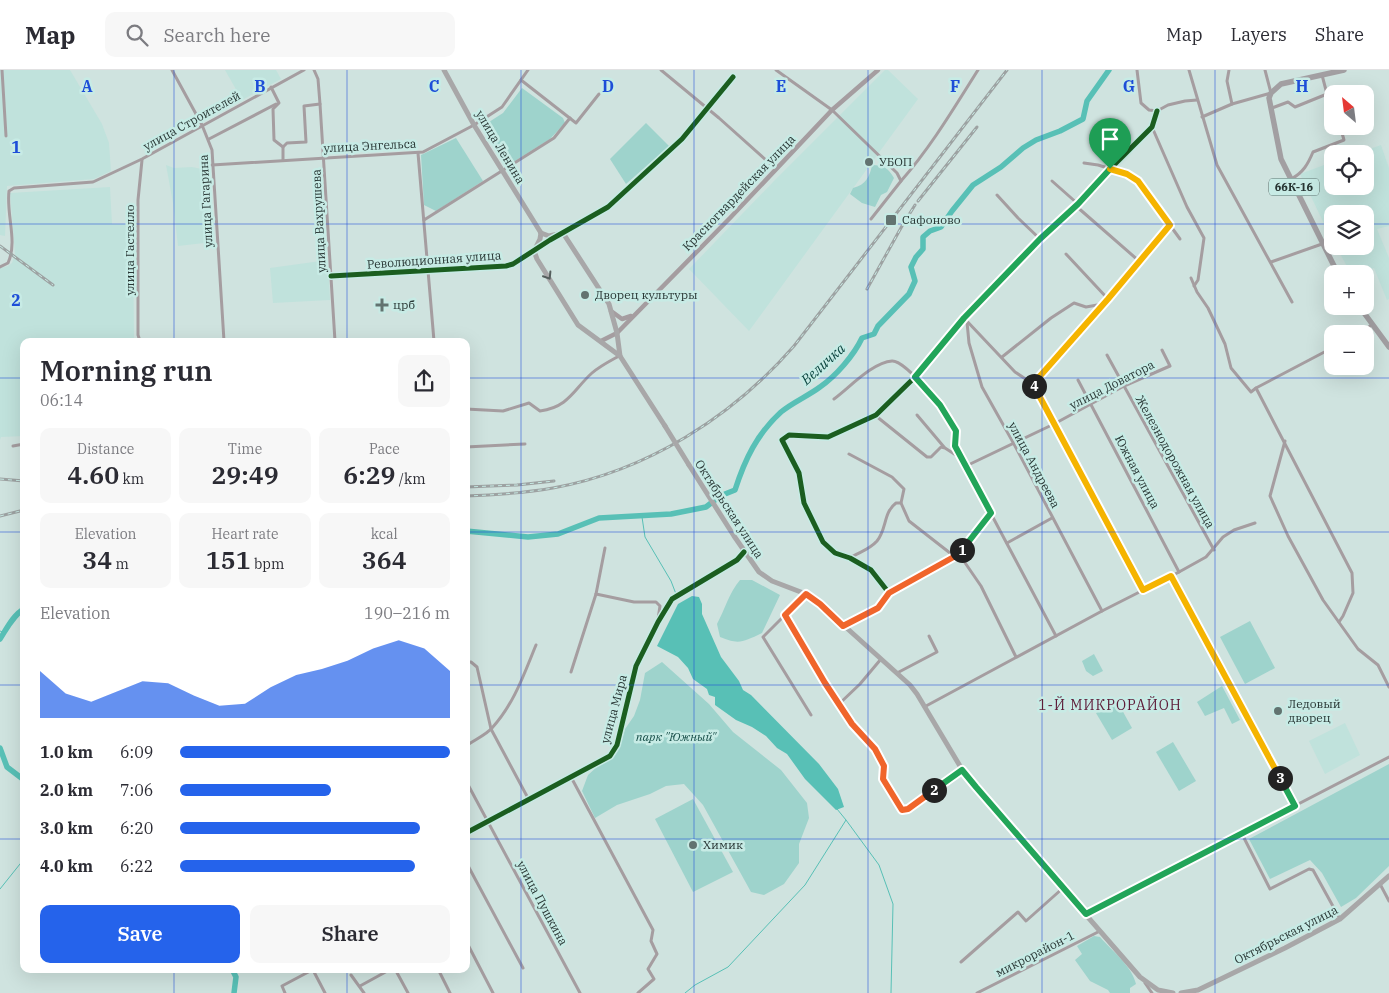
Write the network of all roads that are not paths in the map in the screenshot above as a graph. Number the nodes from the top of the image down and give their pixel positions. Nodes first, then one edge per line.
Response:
1 (2, 70) edge
2 (172, 70) edge
3 (304, 70) edge
4 (314, 70) edge
5 (444, 70) edge
6 (528, 70) edge
7 (661, 70) edge
8 (776, 70) edge
9 (878, 70) edge
10 (978, 70) edge
11 (1136, 70) edge
12 (1189, 70) edge
13 (1229, 70) edge
14 (1265, 70) edge
15 (1344, 70) edge
16 (1322, 74) junction
17 (733, 77) dead end
18 (521, 80) junction
19 (1325, 85) edge
20 (271, 87) junction
21 (599, 94) dead end
22 (1271, 94) junction
23 (1324, 96) edge
24 (1197, 100) junction
25 (279, 103) junction
26 (320, 104) junction
27 (1232, 104) junction
28 (708, 109) junction
29 (1270, 109) junction
30 (832, 110) junction
31 (1156, 111) junction
32 (1202, 117) junction
33 (570, 118) junction
34 (202, 125) junction
35 (474, 125) junction
36 (1152, 127) junction
37 (1343, 135) edge
38 (6, 136) dead end
39 (209, 139) junction
40 (282, 147) junction
41 (418, 152) junction
42 (324, 158) junction
43 (142, 159) junction
44 (283, 160) junction
45 (1084, 163) dead end
46 (212, 165) junction
47 (1110, 169) junction
48 (502, 170) junction
49 (776, 170) junction
50 (1290, 180) junction
51 (901, 181) junction
52 (1052, 181) dead end
53 (997, 195) dead end
54 (1077, 205) junction
55 (871, 219) dead end
56 (424, 220) junction
57 (1170, 225) junction
58 (540, 232) junction
59 (563, 233) junction
60 (1040, 239) junction
61 (1180, 239) dead end
62 (1322, 244) junction
63 (534, 251) junction
64 (1066, 254) dead end
65 (1139, 261) junction
66 (1271, 262) junction
67 (1333, 265) edge
68 (0, 267) edge
69 (428, 272) junction
70 (331, 276) junction
71 (1191, 278) dead end
72 (1194, 286) junction
73 (1108, 299) junction
74 (1292, 302) dead end
75 (1104, 304) junction
76 (611, 310) junction
77 (636, 313) junction
78 (1365, 315) edge
79 (964, 318) junction
80 (967, 322) junction
81 (1372, 325) edge
82 (1374, 328) edge
83 (617, 332) junction
84 (139, 338) edge
85 (224, 338) edge
86 (335, 338) edge
87 (434, 338) edge
88 (601, 341) junction
89 (1389, 347) edge
90 (1162, 350) dead end
91 (1324, 352) edge
92 (1107, 355) dead end
93 (620, 356) junction
94 (1002, 357) junction
95 (915, 377) junction
96 (1078, 380) dead end
97 (1033, 384) junction
98 (1124, 386) junction
99 (1256, 388) junction
100 (834, 398) dead end
101 (1091, 405) junction
102 (470, 409) edge
103 (876, 415) junction
104 (917, 415) dead end
105 (1054, 424) junction
106 (1285, 441) junction
107 (525, 444) dead end
108 (1014, 444) junction
109 (20, 445) edge
110 (13, 446) dead end
111 (470, 447) edge
112 (946, 448) junction
113 (849, 454) dead end
114 (963, 460) junction
115 (966, 466) junction
116 (901, 503) junction
117 (991, 513) junction
118 (1052, 517) junction
119 (1255, 523) dead end
120 (1007, 543) junction
121 (605, 548) dead end
122 (1214, 550) junction
123 (744, 552) junction
124 (959, 554) junction
125 (953, 557) junction
126 (850, 558) junction
127 (1179, 572) junction
128 (1171, 576) junction
129 (1143, 590) junction
130 (889, 593) junction
131 (596, 594) junction
132 (806, 594) junction
133 (1102, 611) junction
134 (785, 615) junction
135 (658, 622) junction
136 (1339, 622) junction
137 (843, 626) junction
138 (929, 636) dead end
139 (1056, 636) junction
140 (536, 644) dead end
141 (1016, 657) junction
142 (881, 659) junction
143 (470, 662) edge
144 (571, 672) dead end
145 (897, 673) junction
146 (1389, 687) edge
147 (839, 704) junction
148 (926, 706) junction
149 (811, 715) dead end
150 (491, 729) junction
151 (470, 743) edge
152 (1389, 757) edge
153 (962, 770) junction
154 (570, 777) junction
155 (470, 788) edge
156 (529, 800) junction
157 (1295, 806) junction
158 (488, 822) junction
159 (470, 831) edge
160 (1242, 834) junction
161 (470, 870) edge
162 (1389, 876) edge
163 (1380, 884) junction
164 (1063, 888) junction
165 (1389, 901) edge
166 (1086, 914) junction
167 (1340, 919) junction
168 (1100, 931) junction
169 (470, 948) edge
170 (960, 962) dead end
171 (522, 968) dead end
172 (306, 973) edge
173 (315, 973) edge
174 (384, 973) edge
175 (397, 973) edge
176 (440, 973) edge
177 (351, 975) dead end
178 (1143, 980) junction
179 (360, 986) junction
180 (1197, 992) edge
181 (286, 993) edge
182 (325, 993) edge
183 (364, 993) edge
184 (408, 993) edge
185 (450, 993) edge
186 (494, 993) edge
187 (580, 993) edge
188 (638, 993) edge
189 (977, 993) edge
190 (1152, 993) edge
191 (1173, 993) edge
192 (1181, 993) edge

1 - 38 street
2 - 34 street, улица Гагарина
3 - 20 street, улица Строителей
4 - 26 street, улица Вахрушева
5 - 35 main road, улица Ленина
6 - 18 street, улица Энгельса
7 - 28 street
8 - 30 street
9 - 30 street, Красногвардейская улица
10 - 51 street
11 - 31 street
12 - 24 street
13 - 27 street
14 - 22 street
15 - 16 main road
16 - 19 street
16 - 22 main road
17 - 28 street
18 - 33 street
18 - 35 street, улица Энгельса
20 - 25 street
20 - 34 street, улица Строителей
21 - 33 street
22 - 27 street
22 - 29 main road, 66К-16
23 - 29 street
24 - 31 street
24 - 32 street
25 - 39 street
25 - 40 street
26 - 40 street
26 - 42 street, улица Вахрушева
27 - 32 street
28 - 49 street
28 - 59 street
29 - 50 main road, 66К-16
30 - 49 street, Красногвардейская улица
30 - 51 street
31 - 36 street
32 - 66 street
33 - 48 street
34 - 39 street, улица Гагарина
34 - 43 street, улица Строителей
35 - 41 street, улица Энгельса
35 - 48 main road, улица Ленина
36 - 47 street
36 - 72 street
37 - 50 street
39 - 46 street, улица Гагарина
40 - 44 street
41 - 42 street, улица Энгельса
41 - 56 street
42 - 44 street, улица Энгельса
42 - 70 street, улица Вахрушева
43 - 68 street, улица Строителей
43 - 84 street, улица Гастелло
44 - 46 street, улица Энгельса
45 - 47 street
46 - 85 street, улица Гагарина
47 - 54 street
47 - 57 street
48 - 56 street
48 - 58 main road, улица Ленина
49 - 77 street, Красногвардейская улица
50 - 62 main road, 66К-16
51 - 55 street
52 - 54 street
53 - 60 street
54 - 60 street
54 - 65 street
56 - 69 street
57 - 61 street
57 - 65 street
58 - 59 main road
58 - 63 main road
59 - 63 street, Революционная улица
59 - 76 main road, Октябрьская улица
60 - 79 street
62 - 66 street
62 - 67 main road, 66К-16
63 - 69 street, Революционная улица
63 -> 88 main road, Октябрьская улица
64 - 73 street
65 - 73 street
66 - 74 street
69 - 70 street, Революционная улица
69 - 87 street
70 - 86 street, улица Вахрушева
71 - 72 street
72 - 99 street
73 - 75 street
75 - 94 street
75 - 97 street
76 - 77 street
76 - 83 main road, Октябрьская улица
77 - 83 street, Красногвардейская улица
78 - 81 main road
79 - 80 street
79 - 95 street
80 - 94 street
80 - 108 street, улица Андреева
82 - 89 main road
83 - 88 street, Красногвардейская улица
83 - 93 main road, Октябрьская улица
88 - 93 main road, Октябрьская улица
90 - 98 street, улица Доватора
91 - 99 street
92 - 98 street, Железнодорожная улица
93 - 102 street
93 - 123 main road, Октябрьская улица, bridge
94 - 97 street
95 - 100 street
95 - 103 street
95 - 114 street
96 - 101 street, Южная улица
97 - 105 street
98 - 101 street, улица Доватора
98 - 122 street, Железнодорожная улица
99 - 106 street
101 - 105 street, улица Доватора
101 - 127 street, Южная улица
103 - 112 street
103 - 126 street
104 - 112 street
105 - 108 street, улица Доватора
105 - 129 street
106 - 136 street
106 - 136 street
107 - 111 street
108 - 115 street, улица Доватора
108 - 118 street, улица Андреева
109 - 110 street
112 - 114 street
113 - 116 street
114 - 115 street
115 - 117 street
116 - 125 street
116 - 126 street
117 - 120 street
117 - 124 street
118 - 120 street
118 - 133 street, улица Андреева
119 - 122 street
120 - 139 street
121 - 131 street
122 - 127 street
123 - 132 main road, Октябрьская улица
123 - 135 street, улица Мира
124 - 125 street
124 - 141 street
125 - 130 street
126 - 130 street
127 - 128 street
128 - 129 street
128 - 157 street
129 - 133 street
130 - 137 street
131 - 135 street
131 - 144 street
132 - 134 street
132 - 137 main road, Октябрьская улица
133 - 139 street
134 - 147 street
134 - 149 street
135 - 154 street, улица Мира
136 - 146 street
137 - 142 main road, Октябрьская улица
138 - 145 street
139 - 141 street
140 - 150 street
141 - 148 street
142 - 145 main road, Октябрьская улица
142 - 147 street
143 - 150 street
145 - 148 main road, Октябрьская улица
147 - 153 street
148 - 153 main road, Октябрьская улица
150 - 151 street
150 - 156 street
152 - 157 street
153 - 164 main road, Октябрьская улица
154 - 156 street, улица Мира
154 - 188 street
155 - 158 street, улица Пушкина
156 - 158 street, улица Мира
157 - 160 street
158 - 159 street, улица Мира
158 - 187 street, улица Пушкина
160 - 166 street
160 - 167 street
161 - 171 street
162 - 163 main road, Октябрьская улица
163 - 165 street
163 - 167 main road, Октябрьская улица
164 - 166 main road, Октябрьская улица
164 - 170 street
166 - 168 main road, Октябрьская улица
167 - 180 main road, Октябрьская улица
168 - 178 main road, Октябрьская улица
168 - 189 street, микрорайон-1
169 - 186 street
172 - 181 street
173 - 182 street
174 - 179 street
175 - 184 street
176 - 185 street
177 - 179 street
178 - 190 street, Октябрьская улица
178 - 191 main road, Октябрьская улица
179 - 183 street
180 - 192 main road, Октябрьская улица

